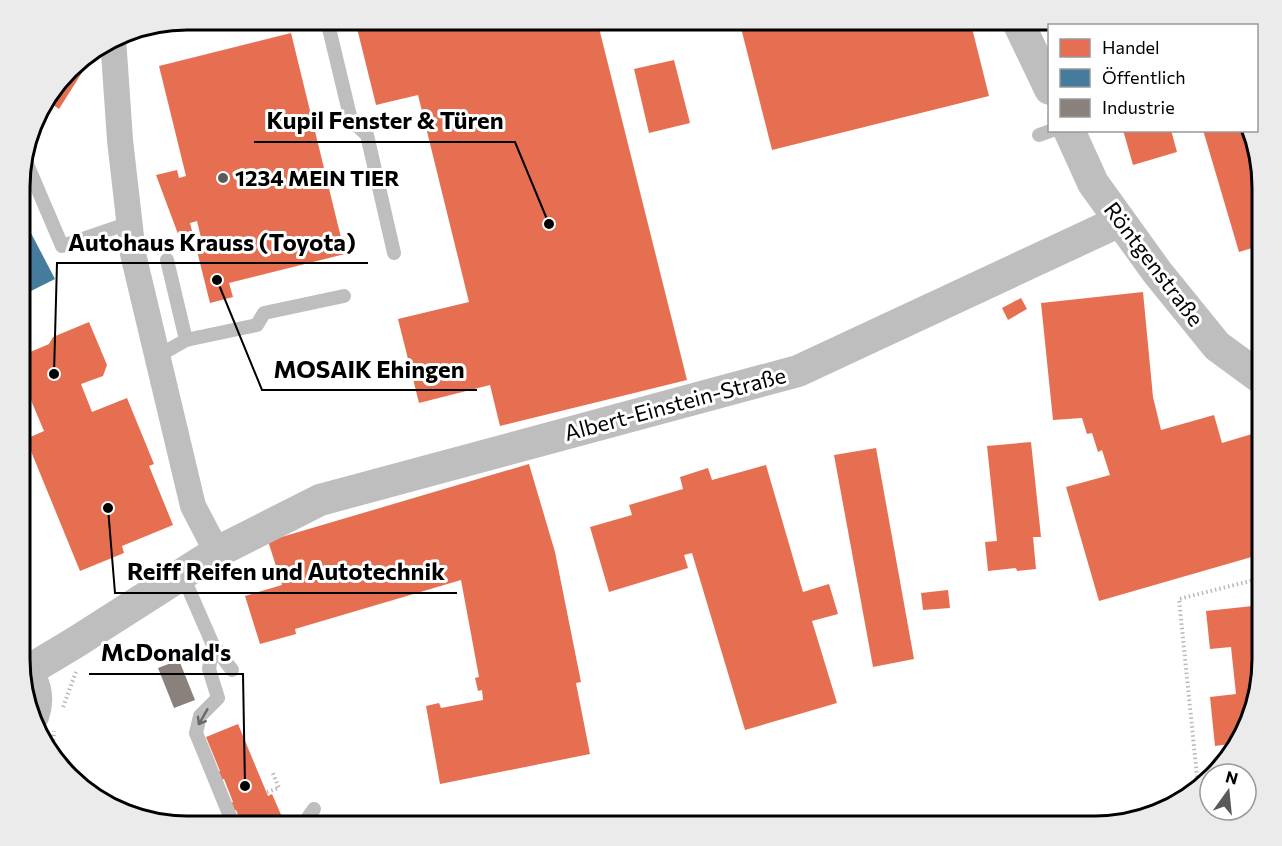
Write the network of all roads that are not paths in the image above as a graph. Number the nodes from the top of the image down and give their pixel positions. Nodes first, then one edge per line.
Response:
1 (329, 30) edge
2 (1022, 30) edge
3 (114, 48) edge
4 (1048, 85) edge
5 (1054, 132) edge
6 (31, 173) edge
7 (1120, 221) junction
8 (129, 223) junction
9 (394, 254) dead end
10 (167, 260) dead end
11 (344, 296) dead end
12 (186, 340) junction
13 (158, 356) junction
14 (1252, 372) edge
15 (217, 552) junction
16 (182, 574) junction
17 (213, 645) junction
18 (30, 666) edge
19 (232, 670) dead end
20 (32, 682) edge
21 (50, 719) edge
22 (314, 809) dead end
23 (230, 816) edge
24 (309, 816) edge

1 - 9 lane
2 - 4 street
3 - 8 street
5 - 7 street, Röntgenstraße
6 - 8 lane
7 - 14 street, Röntgenstraße
7 - 15 street, Albert-Einstein-Straße
8 - 13 street
10 - 12 lane
11 - 12 lane
12 - 13 lane
13 - 15 street
15 - 16 street, Albert-Einstein-Straße
16 - 17 lane
16 - 18 street, Albert-Einstein-Straße
17 - 19 lane
17 -> 23 lane
20 - 21 main road
22 - 24 lane

